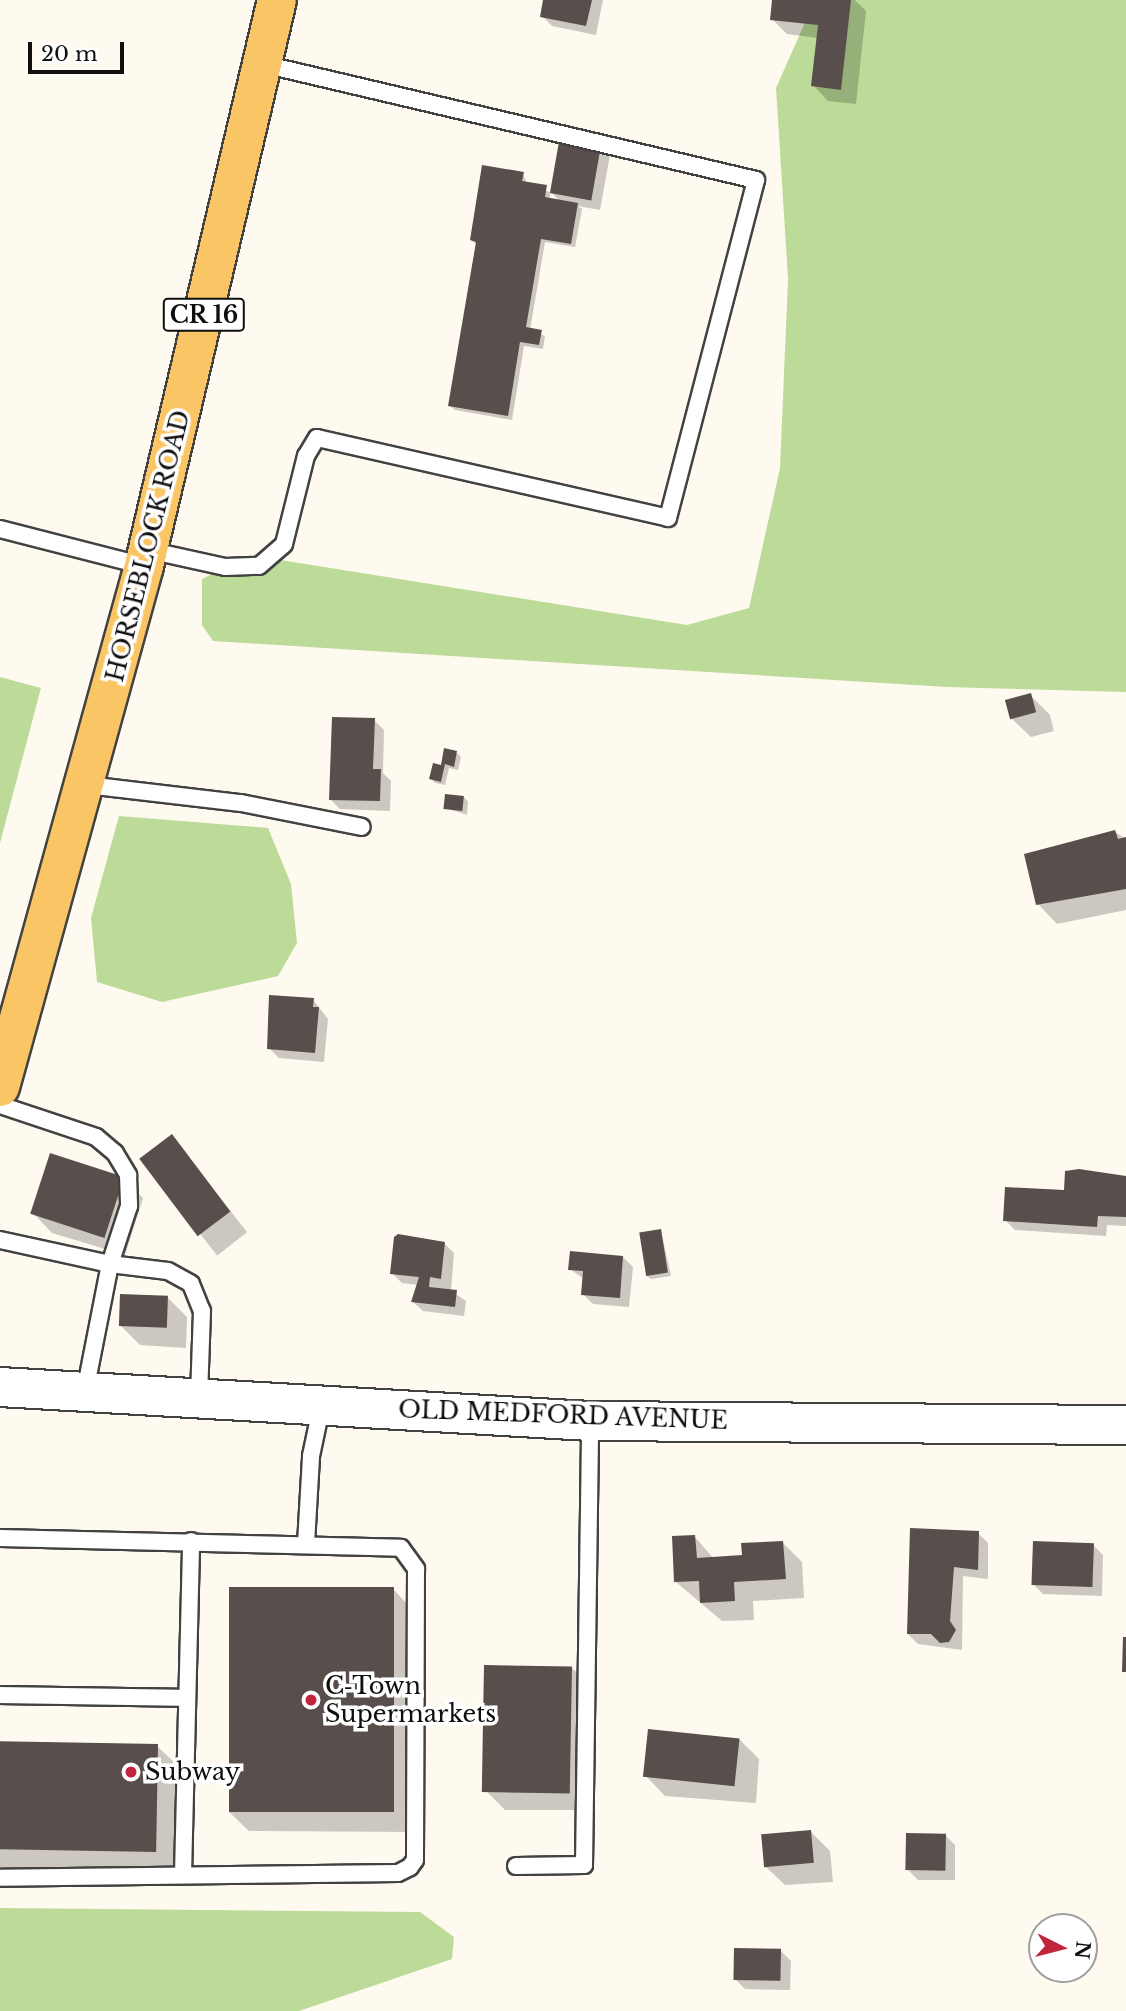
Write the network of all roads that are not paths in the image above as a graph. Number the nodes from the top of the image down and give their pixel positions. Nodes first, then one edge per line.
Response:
1 (278, 0) edge
2 (263, 64) junction
3 (0, 529) edge
4 (146, 558) junction
5 (87, 785) junction
6 (362, 827) dead end
7 (0, 1087) edge
8 (0, 1105) edge
9 (0, 1240) edge
10 (110, 1264) junction
11 (0, 1387) edge
12 (85, 1391) junction
13 (199, 1397) junction
14 (322, 1404) junction
15 (590, 1421) junction
16 (1126, 1425) edge
17 (0, 1538) edge
18 (191, 1541) junction
19 (306, 1544) junction
20 (0, 1695) edge
21 (187, 1698) junction
22 (516, 1866) dead end
23 (183, 1875) junction
24 (0, 1878) edge

1 - 2 main road, HORSEBLOCK ROAD / CR 16
2 - 4 main road, HORSEBLOCK ROAD / CR 16
2 - 4 lane
3 - 4 lane
4 - 5 main road, HORSEBLOCK ROAD / CR 16
5 - 6 lane
5 - 7 main road, HORSEBLOCK ROAD / CR 16
8 - 10 lane
9 - 10 lane
10 - 12 lane
10 - 13 lane
11 - 12 street, OLD MEDFORD AVENUE
12 - 13 street, OLD MEDFORD AVENUE
13 - 14 street, OLD MEDFORD AVENUE
14 - 15 street, OLD MEDFORD AVENUE
14 - 19 lane
15 - 16 street, OLD MEDFORD AVENUE
15 - 22 lane
17 - 18 lane
18 - 19 lane
18 - 21 lane
19 - 23 lane
20 - 21 lane
21 - 23 lane
23 - 24 lane

